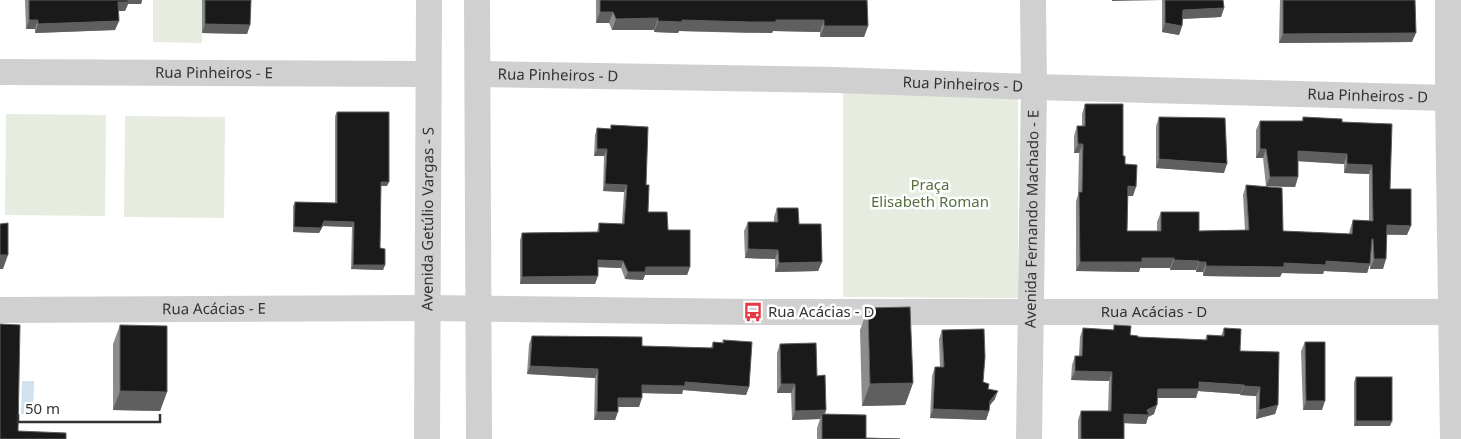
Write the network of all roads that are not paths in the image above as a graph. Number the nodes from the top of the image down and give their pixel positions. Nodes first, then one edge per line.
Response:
1 (429, 0) edge
2 (478, 0) edge
3 (1033, 0) edge
4 (1448, 0) edge
5 (0, 72) edge
6 (428, 74) junction
7 (478, 74) junction
8 (1034, 88) junction
9 (1448, 98) junction
10 (427, 308) junction
11 (479, 308) junction
12 (0, 310) edge
13 (1032, 311) junction
14 (1456, 312) edge
15 (427, 439) edge
16 (479, 439) edge
17 (1029, 439) edge
18 (1453, 439) edge

1 - 6 street, Avenida Getúlio Vargas - S
2 - 7 street
3 - 8 street, Avenida Fernando Machado - E
4 - 9 street
5 - 6 street, Rua Pinheiros - E
6 - 10 street, Avenida Getúlio Vargas - S
7 - 8 street, Rua Pinheiros - D
7 - 11 street
8 - 9 street, Rua Pinheiros - D
8 - 13 street, Avenida Fernando Machado - E
9 - 14 street
10 - 11 street, Rua Acácias - D
10 - 12 street, Rua Acácias - E
10 - 15 street, Avenida Getúlio Vargas - S
11 - 13 street, Rua Acácias - D
11 - 16 street
13 - 14 street, Rua Acácias - D
13 - 17 street, Avenida Fernando Machado - E
14 - 18 street

